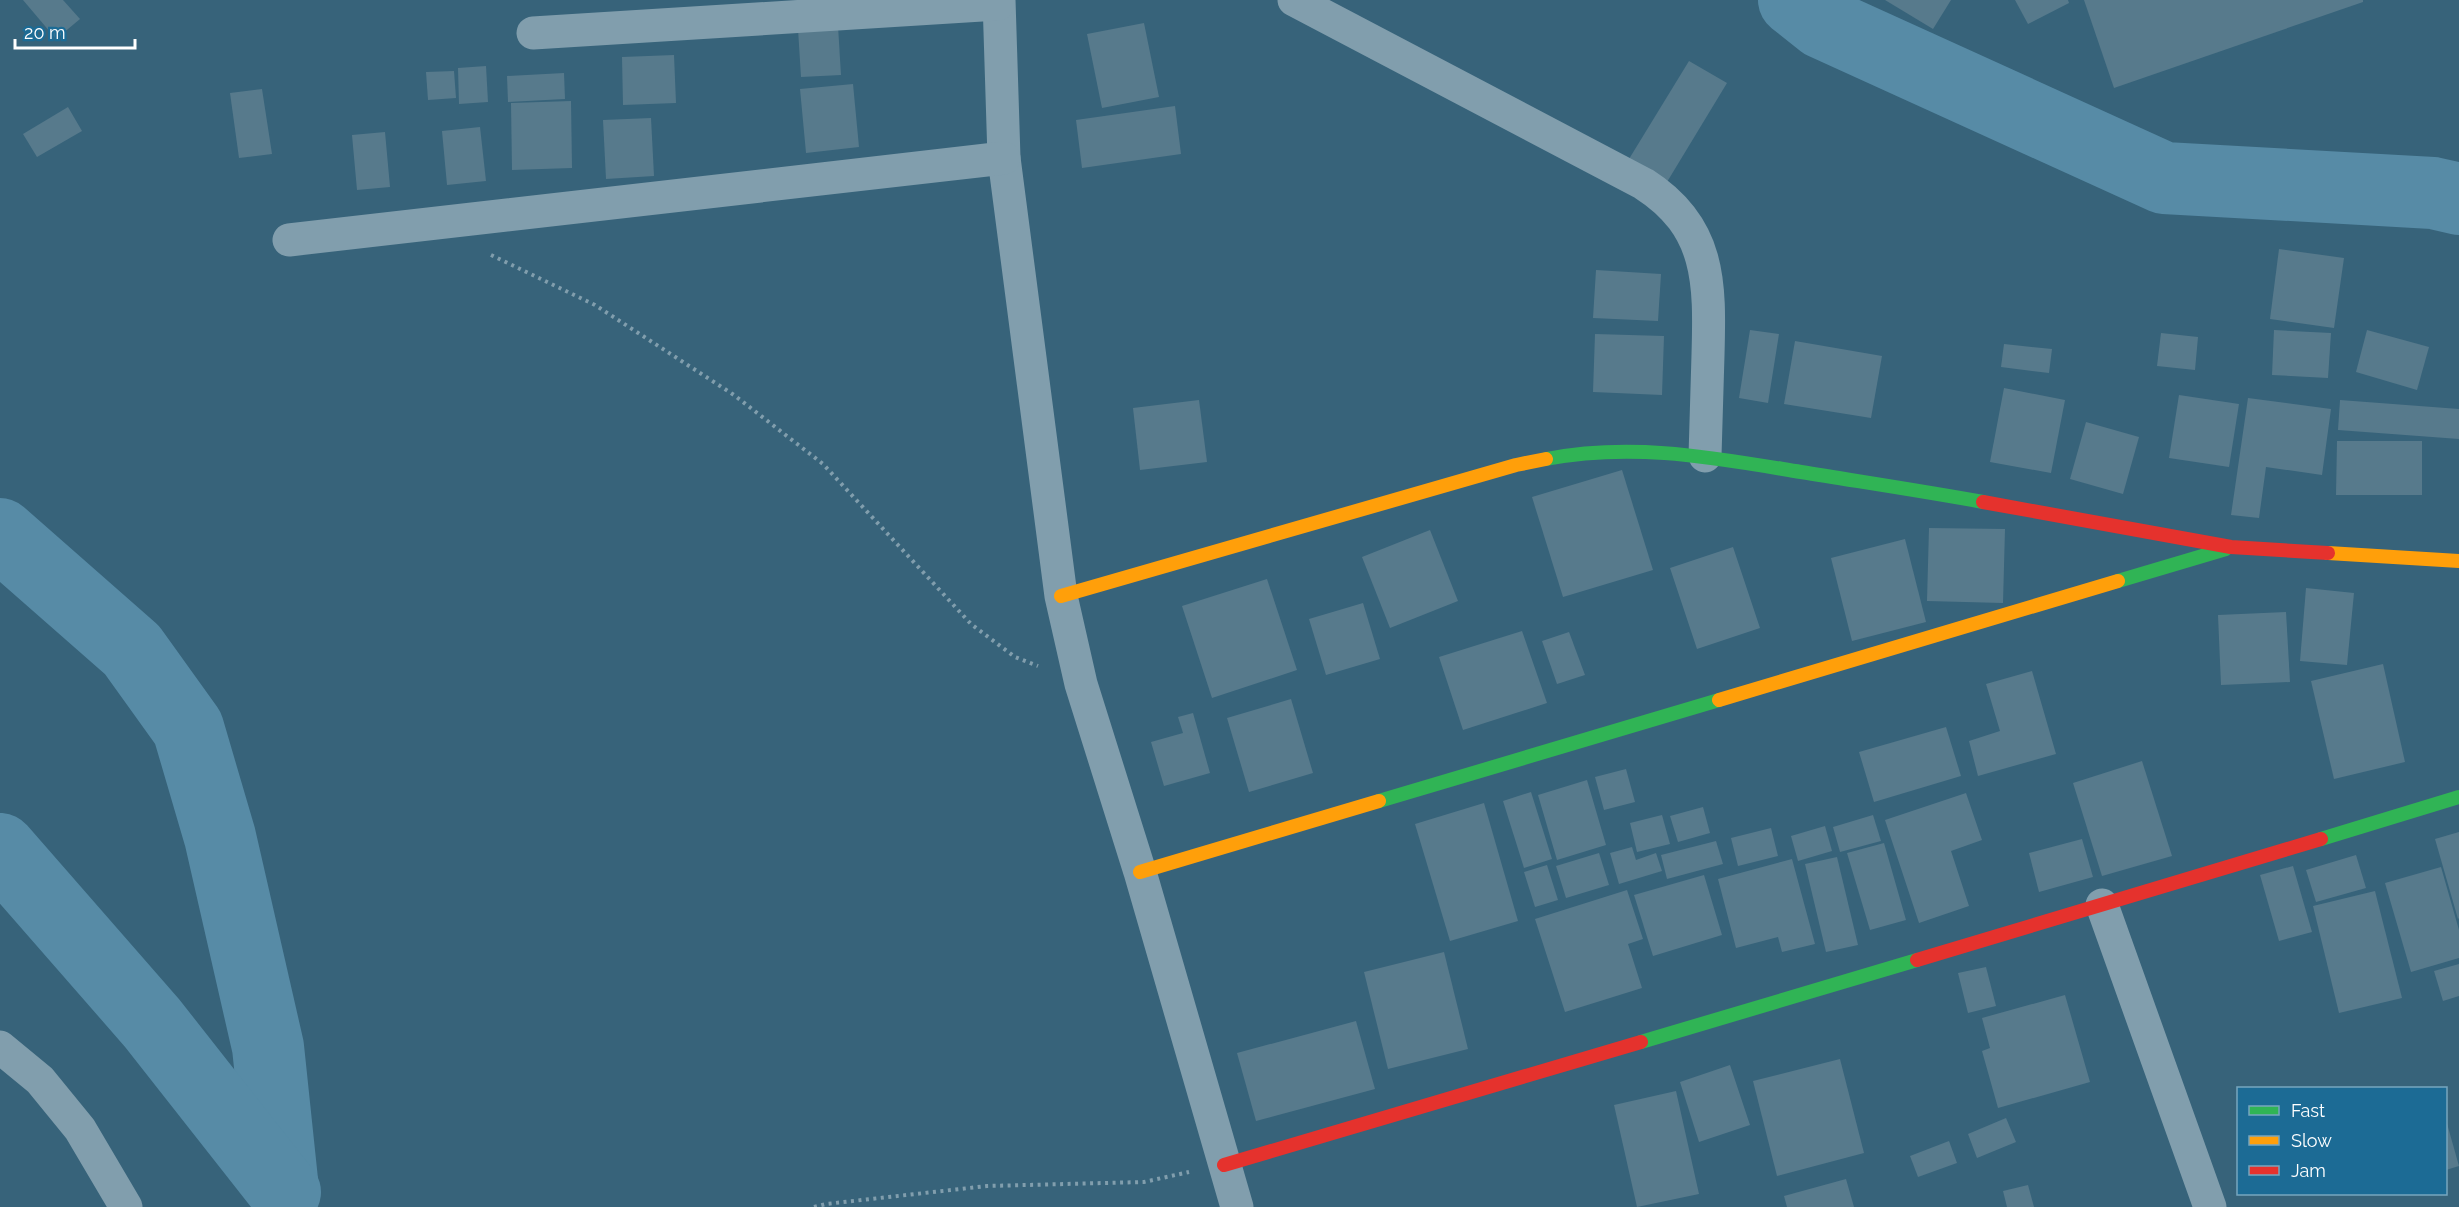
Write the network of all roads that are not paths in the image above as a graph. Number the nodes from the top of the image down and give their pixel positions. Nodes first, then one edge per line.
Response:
1 (1294, 0) edge
2 (998, 2) edge
3 (533, 33) dead end
4 (1004, 158) junction
5 (290, 240) dead end
6 (1705, 456) junction
7 (2230, 547) junction
8 (2459, 561) edge
9 (1061, 596) junction
10 (2459, 797) edge
11 (1140, 872) junction
12 (2102, 906) junction
13 (0, 1047) edge
14 (1224, 1165) junction
15 (126, 1207) edge
16 (1237, 1207) edge
17 (2210, 1207) edge

1 - 6 street
2 - 3 street
2 - 4 street
4 - 5 street
4 - 9 street
6 - 7 street
6 - 9 street
7 - 8 street
7 - 11 street
9 - 11 street
10 - 12 street
11 - 14 street
12 - 14 street
12 - 17 street
13 - 15 street
14 - 16 street

